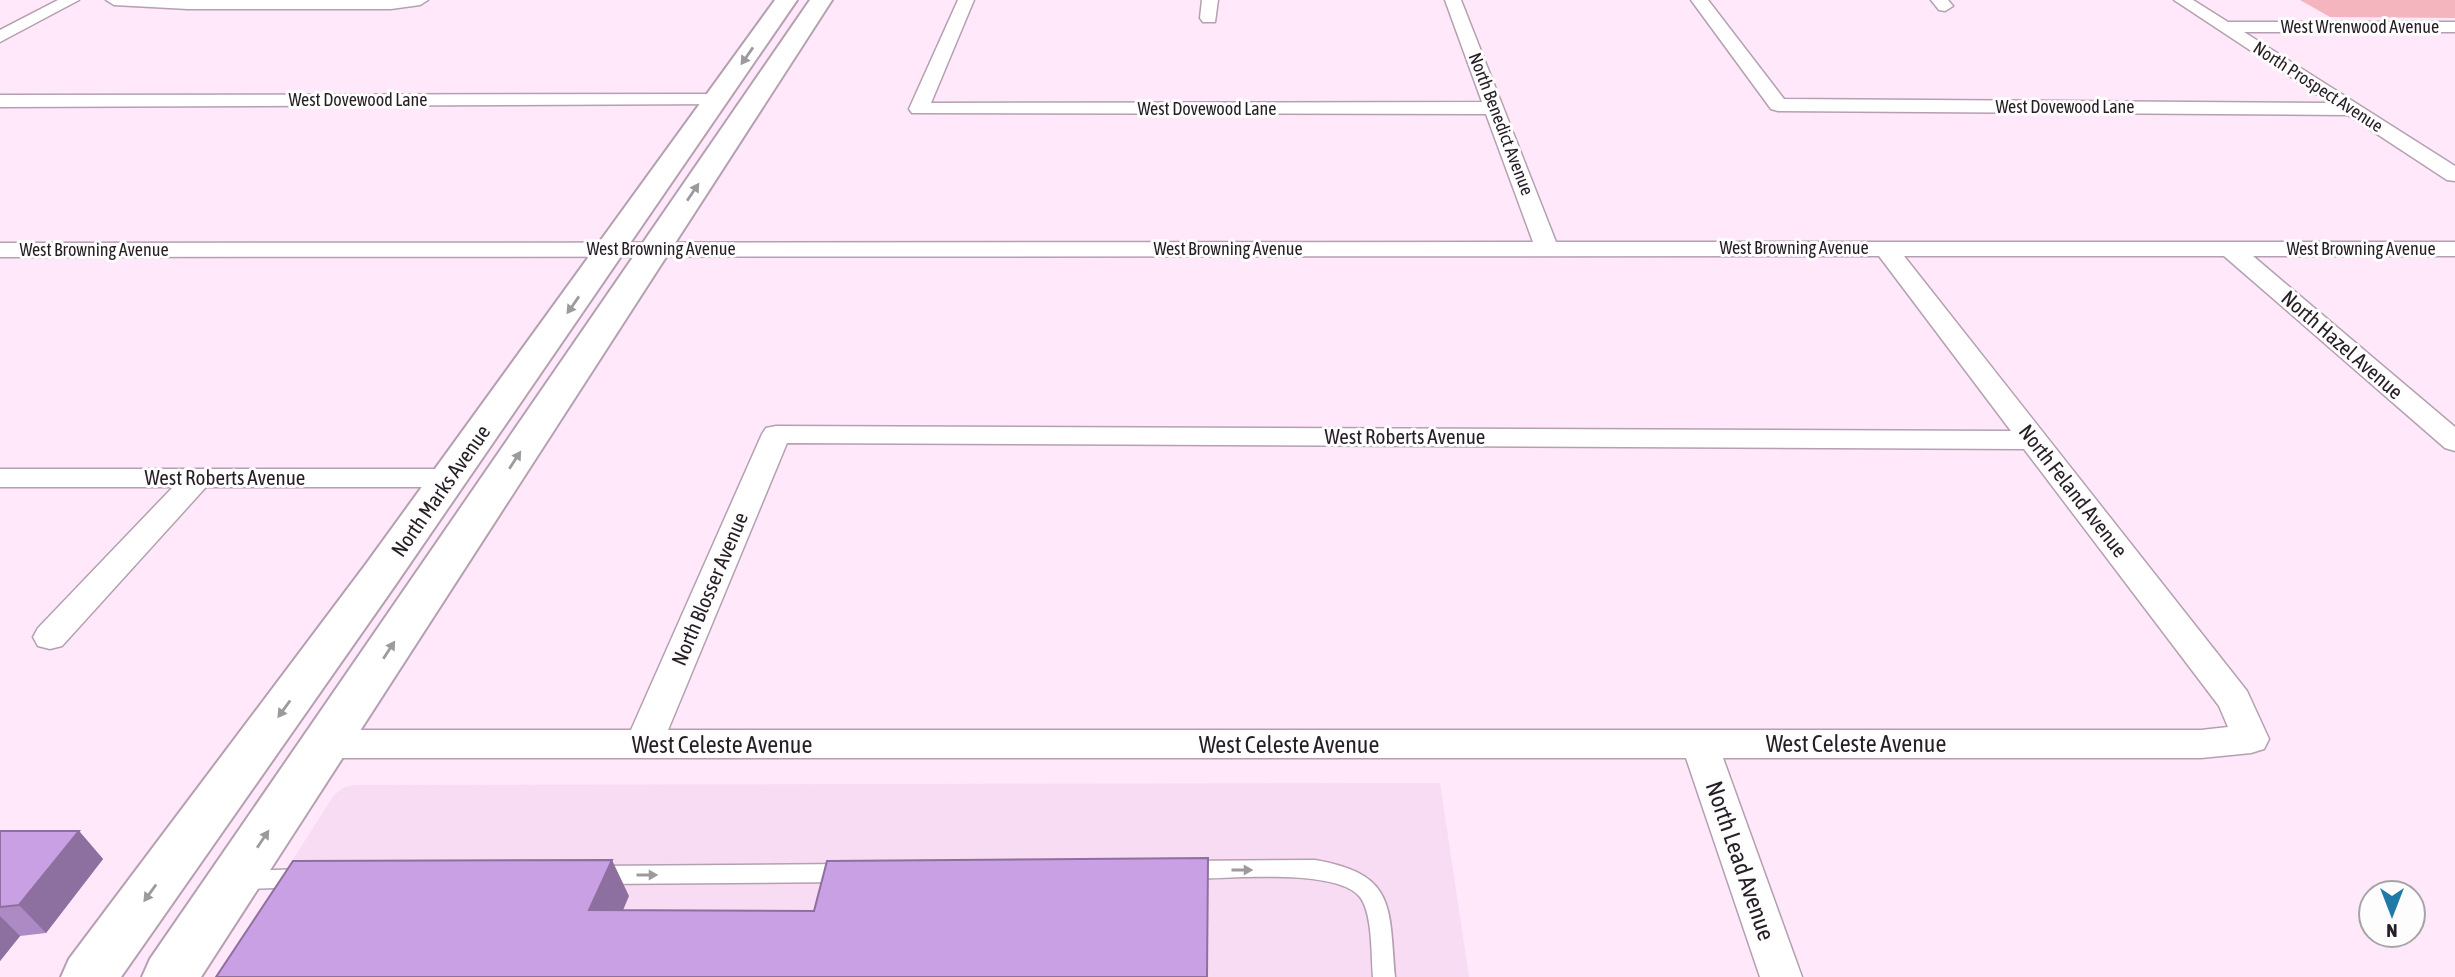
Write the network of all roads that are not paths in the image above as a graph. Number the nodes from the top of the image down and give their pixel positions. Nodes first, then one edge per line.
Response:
1 (71, 0) edge
2 (114, 0) edge
3 (786, 0) edge
4 (821, 0) edge
5 (966, 0) edge
6 (1453, 0) edge
7 (1699, 0) edge
8 (2182, 0) edge
9 (418, 1) edge
10 (2224, 27) junction
11 (2455, 27) edge
12 (0, 37) edge
13 (716, 100) junction
14 (0, 101) edge
15 (1496, 108) junction
16 (2352, 109) junction
17 (2455, 174) edge
18 (1885, 248) junction
19 (2229, 248) junction
20 (612, 249) junction
21 (654, 249) junction
22 (1547, 249) junction
23 (2455, 249) edge
24 (0, 250) edge
25 (776, 433) joint
26 (2034, 440) junction
27 (2455, 442) edge
28 (0, 478) edge
29 (198, 478) junction
30 (450, 478) junction
31 (381, 574) junction
32 (50, 636) dead end
33 (2251, 739) joint
34 (327, 744) junction
35 (1700, 744) junction
36 (643, 745) junction
37 (1163, 871) edge
38 (873, 873) edge
39 (582, 875) edge
40 (319, 878) edge
41 (236, 880) junction
42 (89, 977) edge
43 (170, 977) edge
44 (1384, 977) edge
45 (1781, 977) edge

1 - 12 street
2 - 9 street
3 -> 13 main road, North Marks Avenue
21 -> 4 main road, North Marks Avenue
5 - 15 street, West Dovewood Lane
6 - 15 street, North Benedict Avenue
7 - 16 street, West Dovewood Lane
8 - 10 street, North Prospect Avenue
10 - 11 street, West Wrenwood Avenue
10 - 16 street, North Prospect Avenue
13 - 14 street, West Dovewood Lane
13 - 20 main road, North Marks Avenue
15 - 22 street, North Benedict Avenue
16 - 17 street, North Prospect Avenue
18 - 19 street, West Browning Avenue
18 - 22 street, West Browning Avenue
18 - 26 street, North Feland Avenue
19 - 23 street, West Browning Avenue
19 - 27 street, North Hazel Avenue
20 - 21 street, West Browning Avenue
20 - 24 street, West Browning Avenue
20 -> 30 main road, North Marks Avenue
21 - 22 street, West Browning Avenue
34 -> 21 main road, North Marks Avenue
25 - 26 street, West Roberts Avenue
25 - 36 street, North Blosser Avenue
26 - 33 street, North Feland Avenue
28 - 29 street, West Roberts Avenue
29 - 30 street, West Roberts Avenue
29 - 32 street
30 - 31 main road, North Marks Avenue
31 - 34 main road
31 -> 42 main road, North Marks Avenue
33 - 35 street, West Celeste Avenue
34 - 36 street, West Celeste Avenue
41 -> 34 main road, North Marks Avenue
35 - 36 street, West Celeste Avenue
35 - 45 street, North Lead Avenue
37 -> 44 lane
39 -> 38 lane
40 - 41 lane
41 - 43 main road, North Marks Avenue

